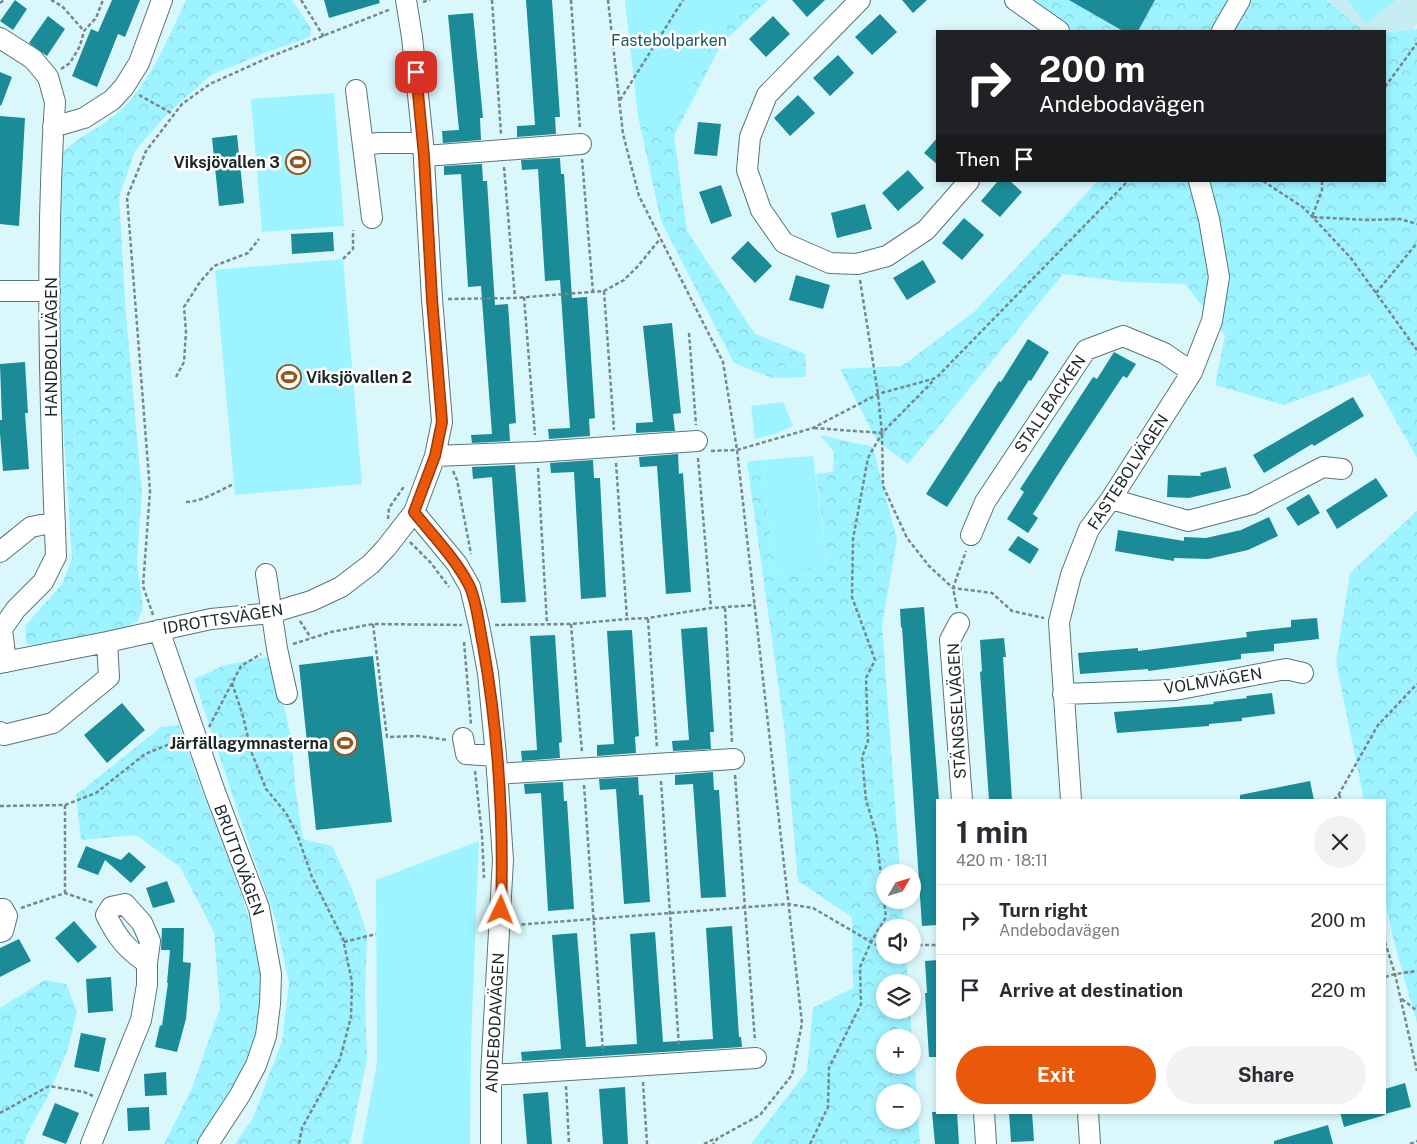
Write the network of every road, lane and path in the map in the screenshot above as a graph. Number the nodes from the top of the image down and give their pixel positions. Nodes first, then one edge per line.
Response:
1 (4, 0) edge
2 (53, 0) edge
3 (103, 0) edge
4 (162, 0) edge
5 (302, 0) edge
6 (430, 0) edge
7 (492, 0) edge
8 (608, 0) edge
9 (683, 0) edge
10 (860, 0) edge
11 (1015, 0) edge
12 (1240, 0) edge
13 (406, 2) edge
14 (0, 3) edge
15 (1058, 30) edge
16 (1223, 30) edge
17 (84, 31) junction
18 (324, 36) junction
19 (0, 38) edge
20 (1417, 44) edge
21 (48, 77) junction
22 (1386, 86) edge
23 (124, 87) junction
24 (356, 90) dead end
25 (620, 100) junction
26 (174, 114) junction
27 (53, 127) junction
28 (581, 144) dead end
29 (363, 145) junction
30 (424, 149) junction
31 (502, 150) junction
32 (968, 182) edge
33 (1127, 182) edge
34 (1199, 182) edge
35 (1265, 182) edge
36 (1322, 182) edge
37 (1312, 217) junction
38 (372, 218) dead end
39 (1417, 224) edge
40 (353, 230) dead end
41 (259, 239) dead end
42 (660, 239) junction
43 (1417, 243) edge
44 (343, 259) dead end
45 (857, 264) junction
46 (50, 291) junction
47 (604, 291) junction
48 (0, 292) edge
49 (1376, 293) junction
50 (524, 297) junction
51 (515, 298) junction
52 (432, 299) junction
53 (689, 333) dead end
54 (1417, 350) edge
55 (1192, 372) junction
56 (176, 376) dead end
57 (936, 378) junction
58 (878, 394) junction
59 (813, 428) junction
60 (882, 433) junction
61 (698, 446) junction
62 (614, 447) junction
63 (737, 450) junction
64 (536, 452) junction
65 (435, 456) junction
66 (1342, 468) dead end
67 (234, 484) dead end
68 (1111, 499) junction
69 (186, 502) dead end
70 (414, 512) junction
71 (55, 522) junction
72 (971, 535) joint
73 (0, 552) edge
74 (471, 556) dead end
75 (266, 574) dead end
76 (953, 588) junction
77 (755, 605) junction
78 (725, 607) junction
79 (711, 608) junction
80 (271, 613) junction
81 (648, 618) junction
82 (627, 619) junction
83 (1059, 622) junction
84 (959, 623) joint
85 (373, 624) junction
86 (547, 624) junction
87 (572, 624) junction
88 (479, 625) junction
89 (159, 630) junction
90 (108, 642) junction
91 (277, 649) junction
92 (3, 662) edge
93 (1303, 673) dead end
94 (232, 683) junction
95 (1417, 684) edge
96 (287, 694) dead end
97 (1063, 694) junction
98 (0, 732) edge
99 (200, 734) junction
100 (463, 739) joint
101 (251, 751) junction
102 (734, 759) junction
103 (658, 763) junction
104 (497, 765) junction
105 (582, 768) junction
106 (1339, 794) junction
107 (962, 799) edge
108 (1071, 799) edge
109 (1335, 799) edge
110 (1341, 799) edge
111 (65, 805) junction
112 (0, 806) edge
113 (66, 893) junction
114 (788, 904) junction
115 (111, 907) junction
116 (746, 908) junction
117 (670, 914) junction
118 (2, 919) edge
119 (594, 920) junction
120 (500, 927) junction
121 (376, 934) dead end
122 (344, 942) junction
123 (872, 942) junction
124 (876, 945) edge
125 (921, 945) edge
126 (936, 945) edge
127 (1386, 945) edge
128 (146, 963) junction
129 (1417, 971) edge
130 (1395, 974) junction
131 (1386, 978) edge
132 (1400, 999) junction
133 (1417, 1011) edge
134 (756, 1058) joint
135 (681, 1063) junction
136 (642, 1066) junction
137 (604, 1068) junction
138 (1417, 1071) edge
139 (491, 1075) junction
140 (566, 1080) dead end
141 (107, 1102) junction
142 (0, 1113) edge
143 (984, 1114) edge
144 (1088, 1114) edge
145 (718, 1138) junction
146 (1417, 1142) edge
147 (91, 1144) edge
148 (208, 1144) edge
149 (299, 1144) edge
150 (491, 1144) edge
151 (569, 1144) edge
152 (647, 1144) edge
153 (704, 1144) edge
154 (713, 1144) edge
155 (811, 1144) edge
156 (986, 1144) edge
157 (1090, 1144) edge
158 (1410, 1144) edge

1 - 14 path
2 - 17 path
3 - 17 path
4 - 23 street
5 - 18 path
6 - 13 path
7 - 31 path
8 - 25 path
9 - 25 path
10 - 45 street
11 - 15 street
12 - 16 street
13 - 18 path
13 - 30 street
17 - 21 path
18 - 26 path
19 - 21 street, HANDBOLLVÄGEN
20 - 22 path
21 - 27 street, HANDBOLLVÄGEN
23 - 26 path
23 - 27 street
24 - 29 street
25 - 42 path
26 - 89 path
27 - 46 street, HANDBOLLVÄGEN
28 - 31 street
29 - 30 street
29 - 38 street
30 - 31 street
30 - 52 street
31 - 51 path
32 - 45 street
33 - 57 path
34 - 55 street, FASTEBOLVÄGEN
35 - 37 path
36 - 37 path
37 - 39 path
37 - 49 path
40 - 44 path
41 - 56 path
42 - 47 path
42 - 63 path
43 - 49 path
45 - 58 path
46 - 48 street
46 - 71 street, HANDBOLLVÄGEN
47 - 50 path
47 - 62 path
49 - 54 path
50 - 51 path
50 - 64 path
51 - 52 path
52 - 65 street
53 - 61 path
55 - 68 street, FASTEBOLVÄGEN
55 - 72 street, STALLBACKEN
57 - 58 path
57 - 60 path
58 - 59 path
58 - 60 path
59 - 60 path
59 - 63 path
60 - 76 path
60 - 123 path
61 - 62 street
61 - 63 path
61 - 79 path
62 - 64 street
62 - 82 path
63 - 77 path
64 - 65 street
64 - 86 path
65 - 70 street
65 - 74 path
66 - 68 street
67 - 69 path
68 - 83 street, FASTEBOLVÄGEN
70 - 80 street, IDROTTSVÄGEN
70 - 88 street, ANDEBODAVÄGEN
71 - 73 street
71 - 92 street, HANDBOLLVÄGEN
72 - 76 path
75 - 80 street
76 - 83 path
76 - 84 path
77 - 78 path
77 - 114 path
78 - 79 path
78 - 102 path
79 - 81 path
80 - 89 street, IDROTTSVÄGEN
80 - 91 street
81 - 82 path
81 - 103 path
82 - 87 path
83 - 97 street, FASTEBOLVÄGEN
84 - 107 street, STÄNGSELVÄGEN
85 - 88 path
85 - 91 path
85 - 100 path
86 - 87 path
86 - 88 path
87 - 105 path
88 - 104 street, ANDEBODAVÄGEN
89 - 90 street, IDROTTSVÄGEN
89 - 99 street, BRUTTOVÄGEN
90 - 92 street, IDROTTSVÄGEN
90 - 98 street
91 - 94 path
91 - 96 street
93 - 97 street, VOLMVÄGEN
94 - 99 path
94 - 101 path
95 - 106 path
97 - 108 street, FASTEBOLVÄGEN
99 - 101 path
99 - 111 path
99 - 148 street, BRUTTOVÄGEN
100 - 104 street
101 - 122 path
102 - 103 street
102 - 116 path
103 - 105 street
103 - 117 path
104 - 105 street
104 - 120 street, ANDEBODAVÄGEN
105 - 119 path
106 - 109 path
106 - 110 path
111 - 112 path
111 - 113 path
113 - 115 path
113 - 118 path
114 - 116 path
114 - 123 path
114 - 145 path
115 - 128 street
115 - 128 street
116 - 117 path
116 - 134 path
117 - 119 path
117 - 135 path
119 - 120 path
119 - 137 path
120 - 139 street, ANDEBODAVÄGEN
121 - 122 path
122 - 149 path
123 - 124 path
123 - 155 path
125 - 126 path
127 - 130 path
128 - 141 street
129 - 130 path
130 - 131 path
130 - 132 path
132 - 133 path
132 - 138 path
134 - 135 street
135 - 136 street
136 - 137 street
136 - 152 path
137 - 139 street
139 - 150 street, ANDEBODAVÄGEN
140 - 151 path
141 - 142 path
141 - 147 street
143 - 156 street
144 - 157 street
145 - 153 path
145 - 154 path
146 - 158 path

